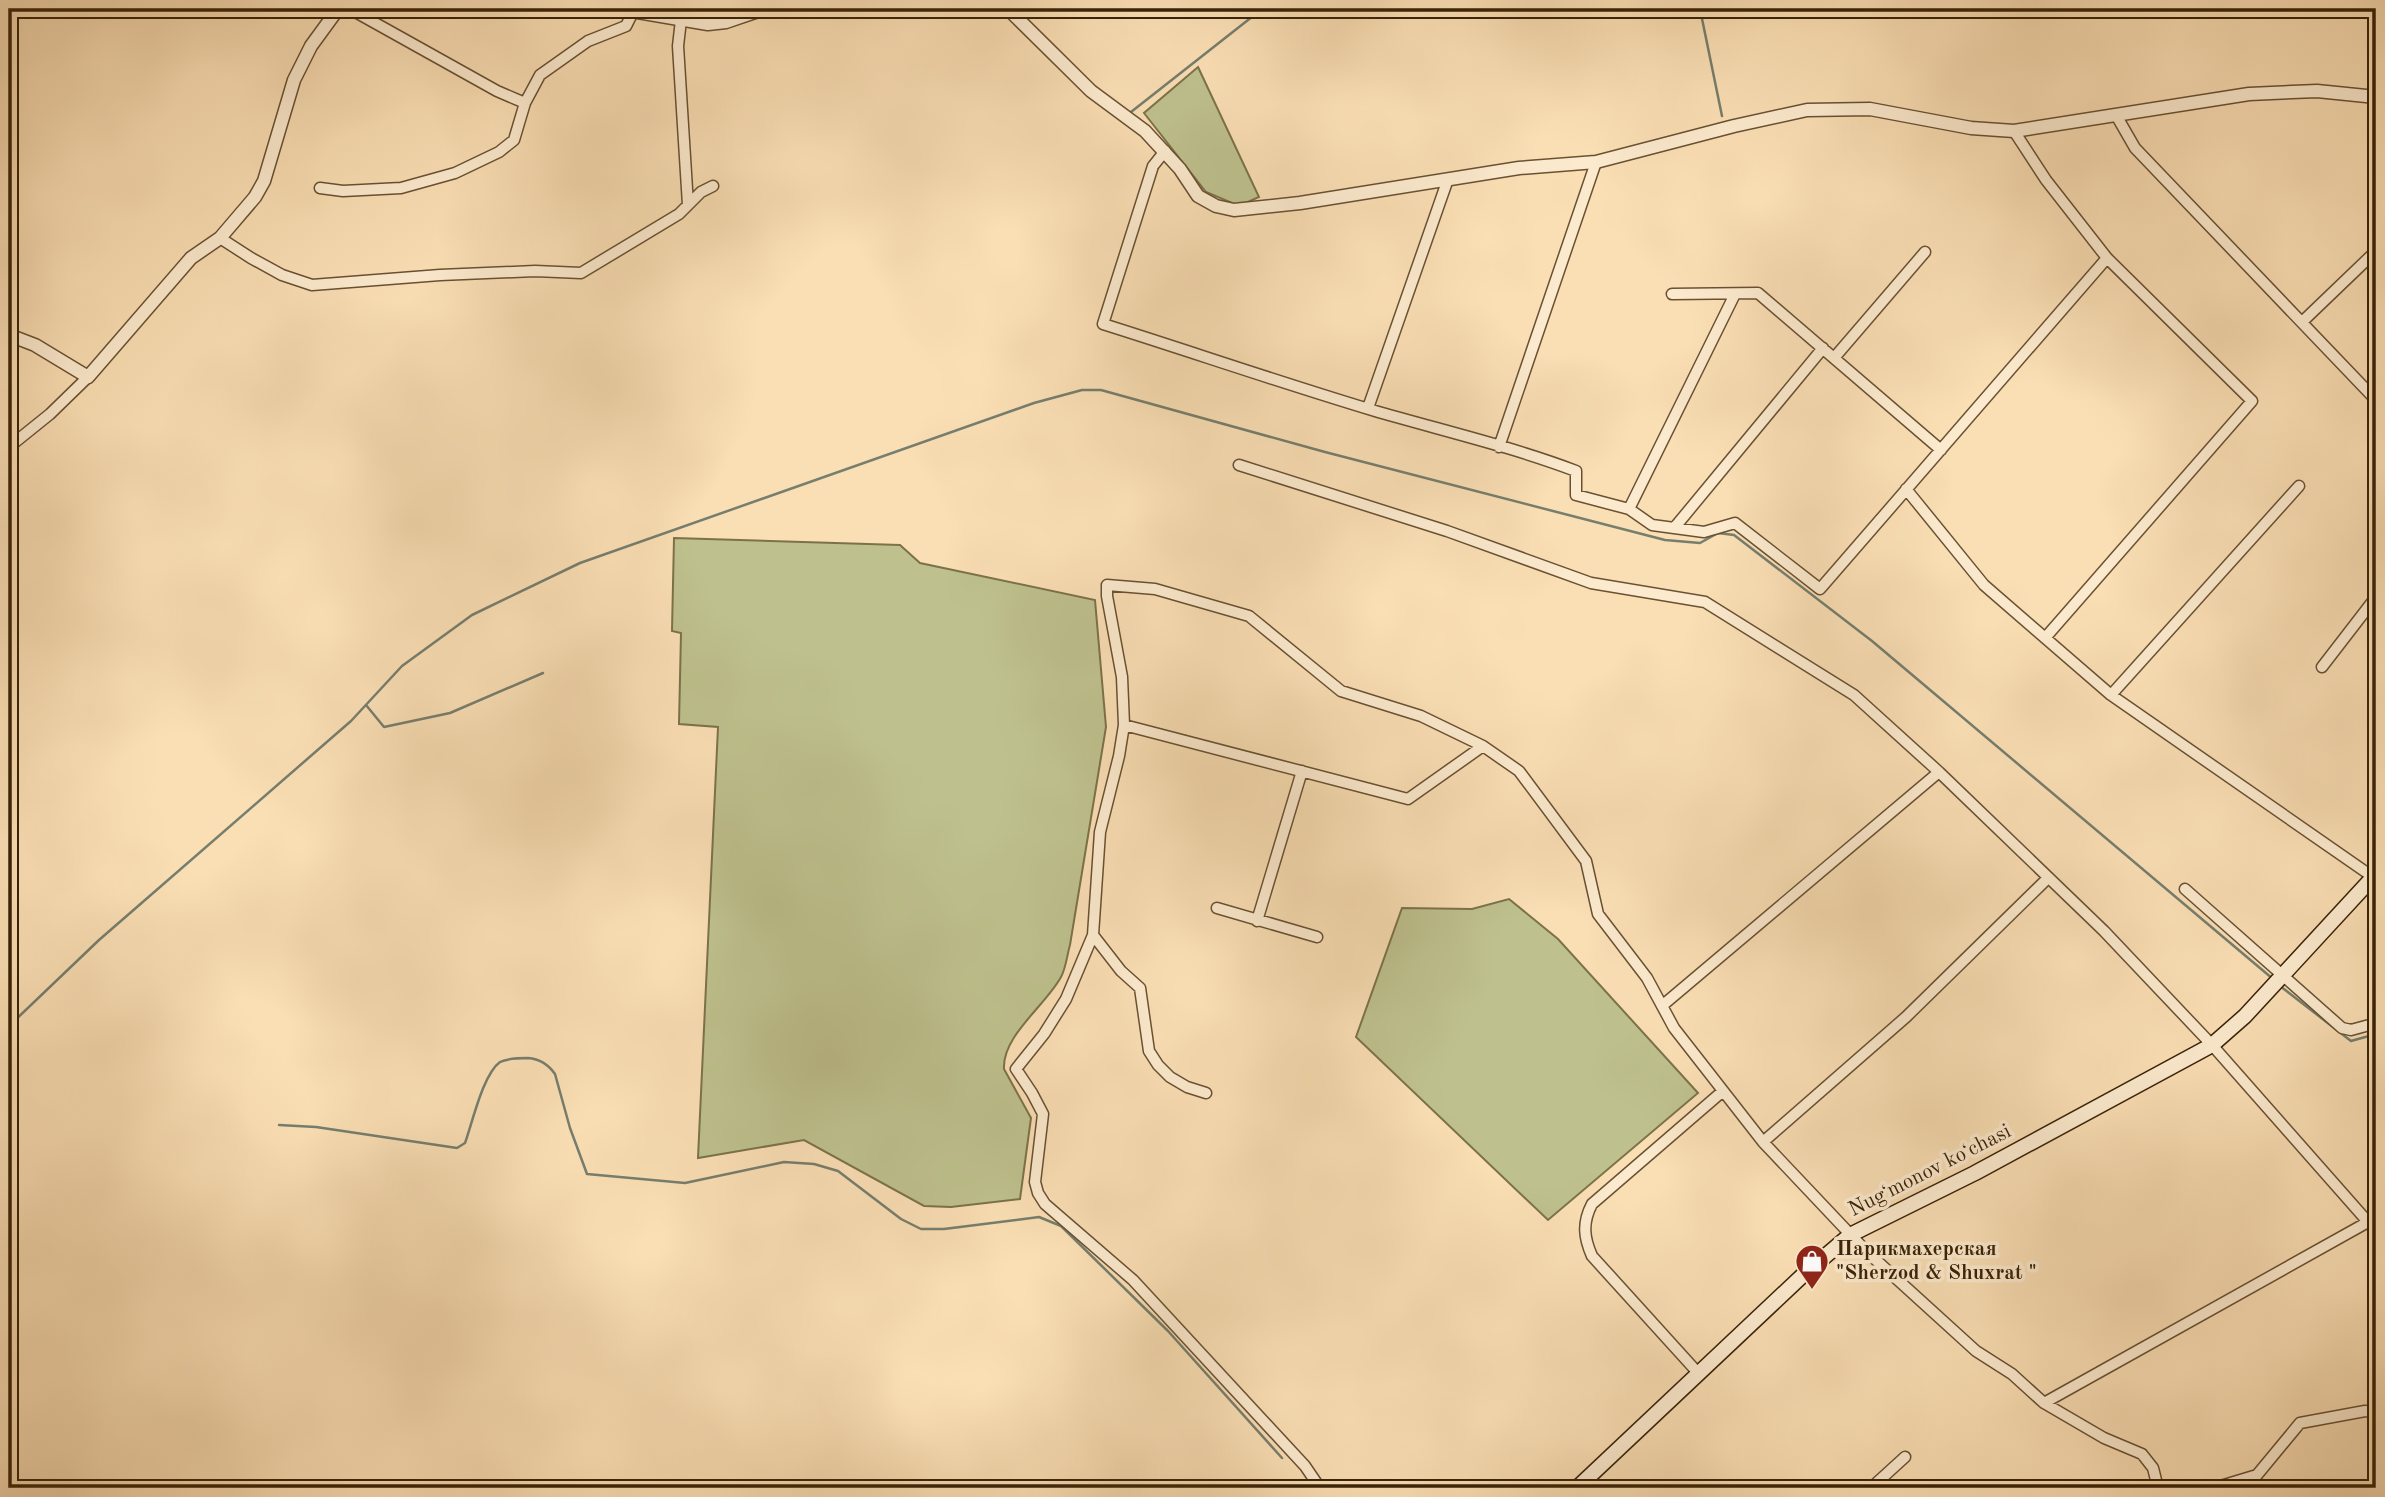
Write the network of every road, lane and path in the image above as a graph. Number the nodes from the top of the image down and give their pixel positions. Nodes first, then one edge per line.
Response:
1 (338, 9) edge
2 (350, 9) edge
3 (764, 9) edge
4 (1008, 9) edge
5 (626, 10) edge
6 (681, 19) junction
7 (2376, 97) edge
8 (525, 103) junction
9 (2116, 115) junction
10 (2014, 131) junction
11 (1165, 151) junction
12 (1596, 162) junction
13 (1448, 179) junction
14 (713, 186) dead end
15 (320, 188) dead end
16 (688, 205) junction
17 (220, 238) junction
18 (2376, 251) edge
19 (1925, 252) dead end
20 (2107, 258) junction
21 (1672, 294) dead end
22 (1735, 294) junction
23 (2302, 322) junction
24 (9, 335) edge
25 (1823, 348) junction
26 (1834, 358) junction
27 (88, 377) junction
28 (2375, 396) edge
29 (1368, 408) junction
30 (9, 447) edge
31 (1499, 447) junction
32 (1941, 450) junction
33 (1239, 466) dead end
34 (2299, 486) dead end
35 (1906, 489) junction
36 (1629, 509) junction
37 (1675, 527) junction
38 (2376, 597) edge
39 (2045, 638) junction
40 (2322, 667) dead end
41 (2111, 695) junction
42 (1124, 724) junction
43 (1483, 746) junction
44 (1302, 772) junction
45 (1939, 772) junction
46 (2375, 875) edge
47 (2048, 877) junction
48 (2185, 889) dead end
49 (1217, 908) dead end
50 (1257, 921) junction
51 (1093, 935) junction
52 (1317, 937) dead end
53 (2282, 975) junction
54 (1662, 1004) junction
55 (2373, 1024) dead end
56 (2212, 1045) junction
57 (1723, 1091) junction
58 (1206, 1093) dead end
59 (1763, 1142) junction
60 (2372, 1219) edge
61 (1850, 1235) junction
62 (1699, 1374) junction
63 (2045, 1403) junction
64 (2376, 1412) edge
65 (1905, 1457) dead end
66 (2257, 1475) junction
67 (1320, 1488) edge
68 (1577, 1488) edge
69 (1871, 1488) edge
70 (2158, 1488) edge
71 (2214, 1488) edge
72 (2260, 1488) edge

1 - 17 street
2 - 8 street
3 - 6 street
4 - 11 street
5 - 6 street
5 - 8 street
6 - 16 street
7 - 9 street
8 - 15 street
9 - 10 street
9 - 23 street
10 - 12 street
10 - 20 street
11 - 13 street
11 - 29 street
12 - 13 street
12 - 31 street
13 - 29 street
14 - 16 street
16 - 17 street
17 - 27 street
18 - 23 street
19 - 26 street
20 - 32 street
20 - 39 street
21 - 22 street
22 - 25 street
22 - 36 street
23 - 28 street
24 - 27 street
25 - 26 street
25 - 37 street
26 - 32 street
27 - 30 street
29 - 31 street
31 - 36 street
32 - 35 street
33 - 45 street
34 - 41 street
35 - 37 street
35 - 39 street
36 - 37 street
38 - 40 street
39 - 41 street
41 - 46 street
42 - 43 street
42 - 44 street
42 - 51 street
43 - 44 street
43 - 54 street
44 - 50 street
45 - 47 street
45 - 54 street
46 - 53 main road
47 - 56 street
47 - 59 street
48 - 53 street
49 - 50 street
50 - 52 street
51 - 58 street
51 - 67 street
53 - 55 street
53 - 56 main road, Nugʻmonov koʻchasi
54 - 57 street
56 - 60 street
56 - 61 main road, Nugʻmonov koʻchasi
57 - 59 street
57 - 62 street
59 - 61 street
60 - 63 street
61 - 62 main road, Nugʻmonov koʻchasi
61 - 63 street
62 - 68 main road, Nugʻmonov koʻchasi
63 - 70 street
64 - 66 street
65 - 69 street
66 - 71 street
66 - 72 street

